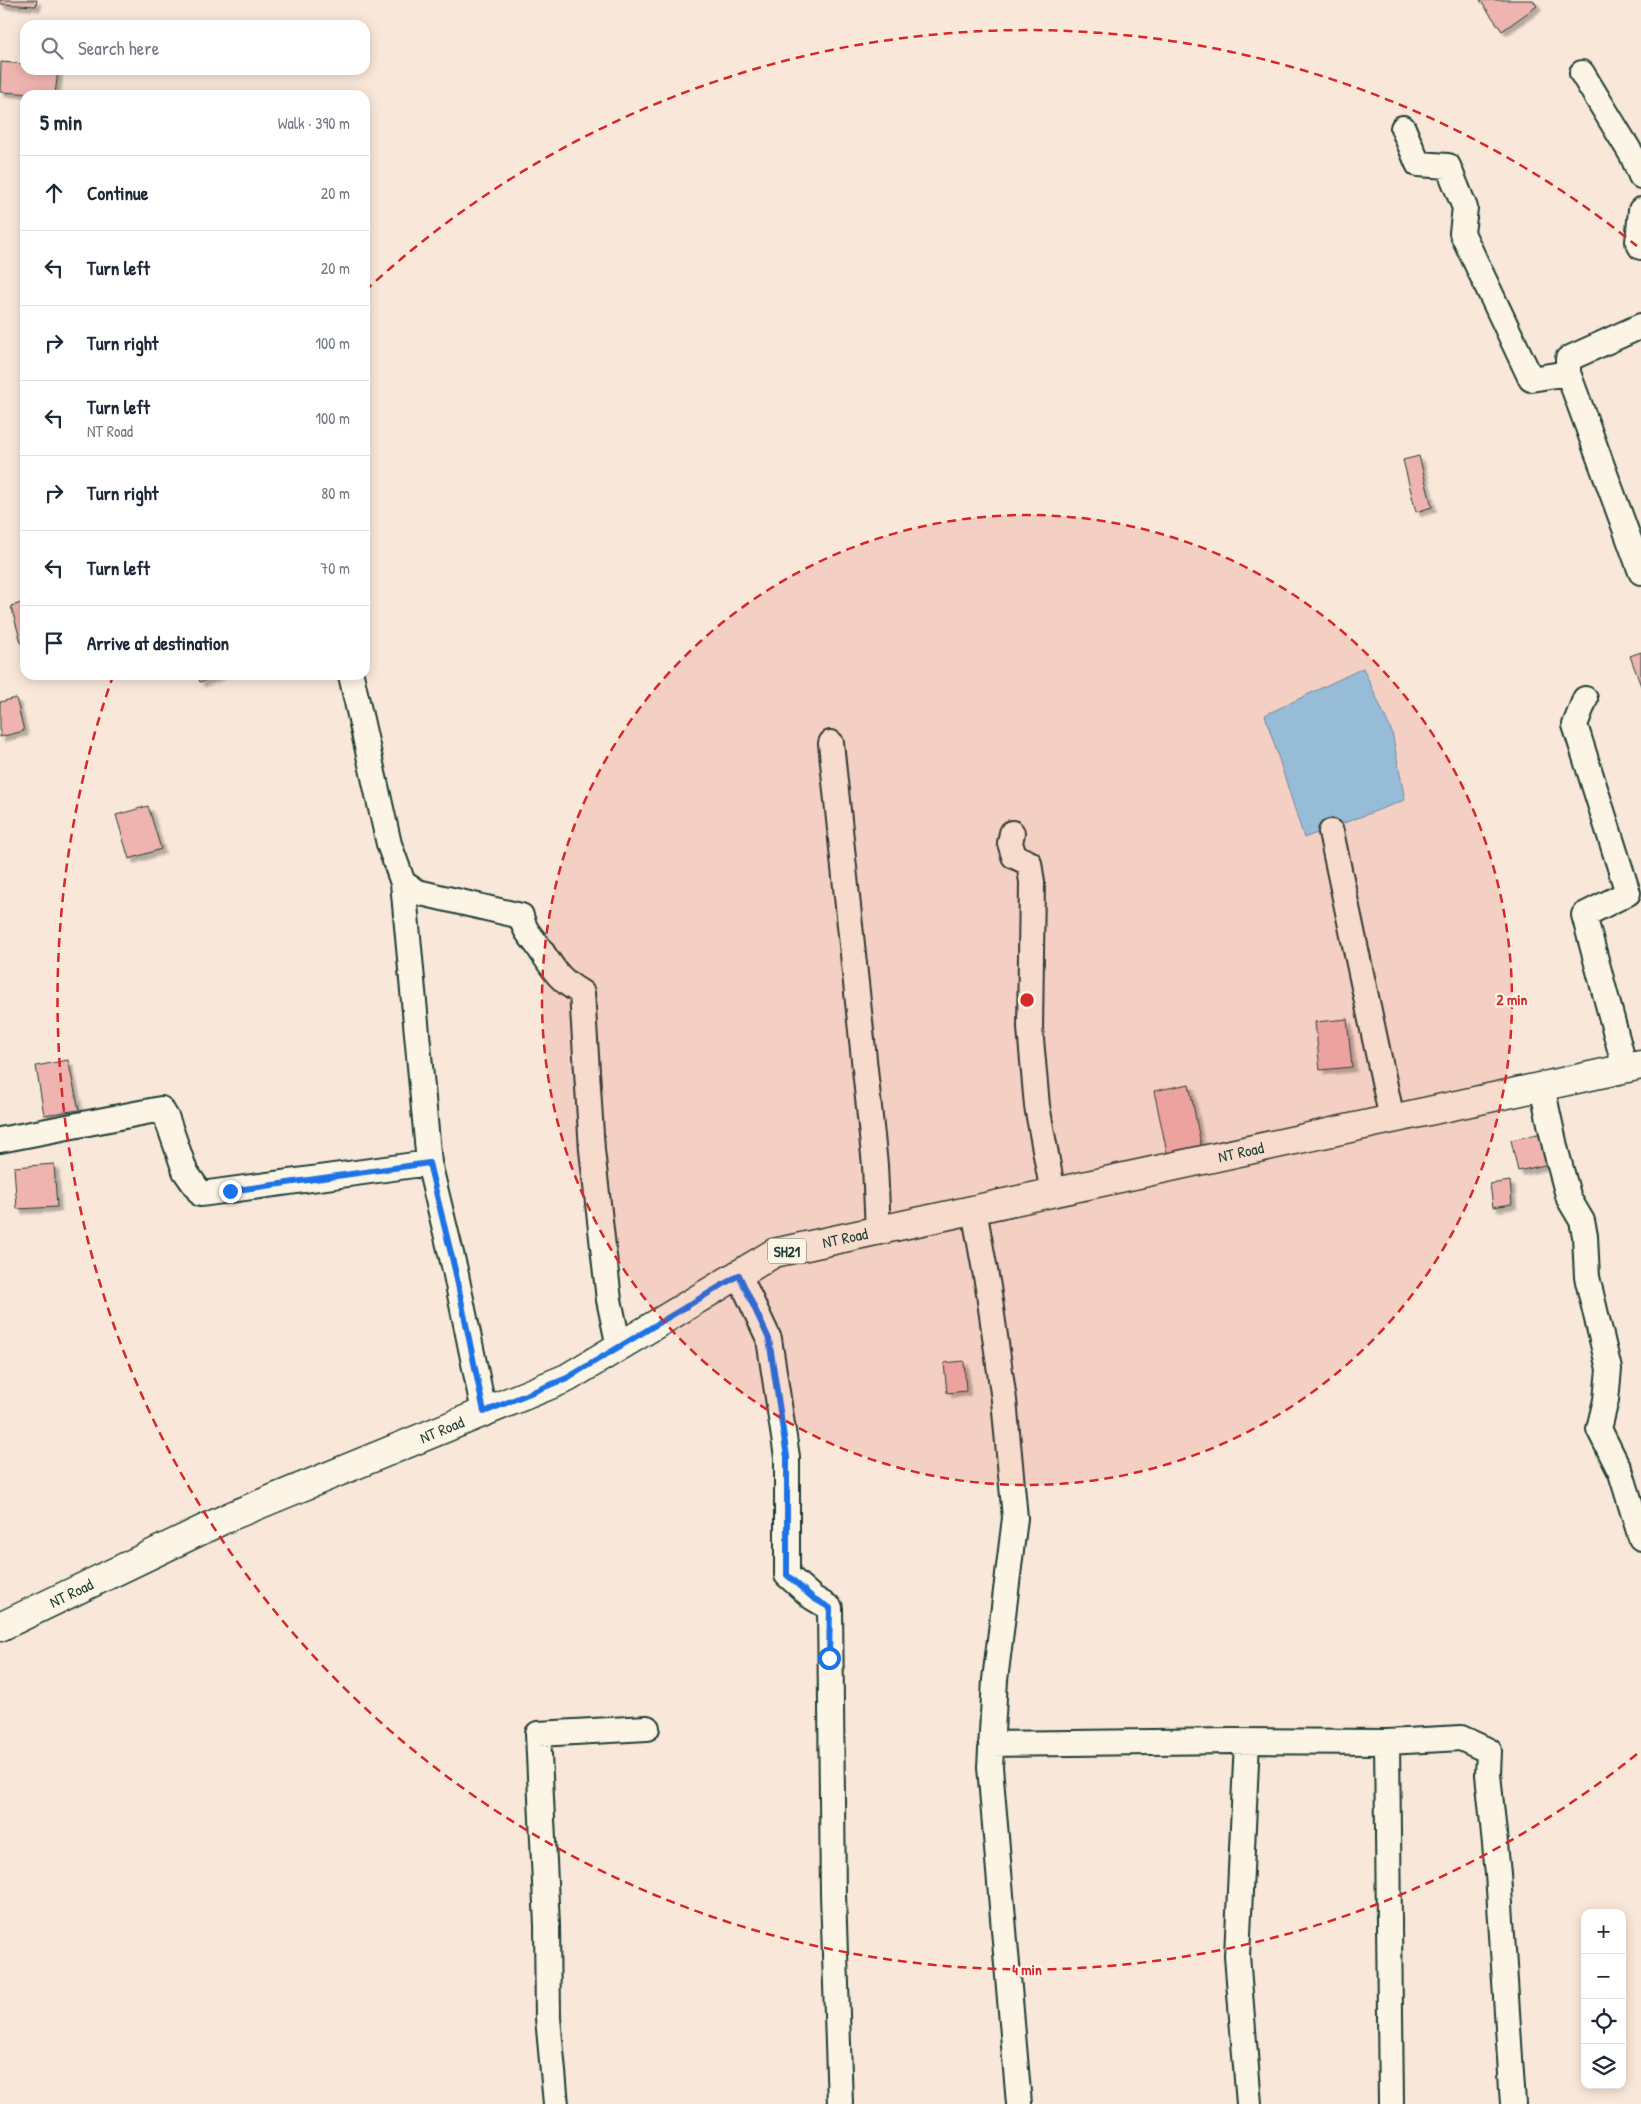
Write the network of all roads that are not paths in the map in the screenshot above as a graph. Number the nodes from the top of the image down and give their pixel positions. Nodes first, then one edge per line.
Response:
1 (1582, 72) dead end
2 (1403, 128) dead end
3 (1641, 176) edge
4 (1641, 210) edge
5 (1641, 247) edge
6 (1641, 326) edge
7 (1568, 373) junction
8 (1641, 572) edge
9 (352, 680) edge
10 (1585, 699) dead end
11 (830, 743) dead end
12 (1331, 832) dead end
13 (1012, 833) dead end
14 (403, 883) junction
15 (1633, 1067) edge
16 (1542, 1087) junction
17 (1392, 1119) junction
18 (0, 1140) edge
19 (429, 1163) junction
20 (1053, 1193) junction
21 (974, 1210) junction
22 (878, 1231) junction
23 (739, 1275) junction
24 (619, 1347) junction
25 (484, 1412) junction
26 (1641, 1538) edge
27 (0, 1627) edge
28 (647, 1728) dead end
29 (1246, 1741) junction
30 (1388, 1742) junction
31 (991, 1744) junction
32 (556, 2104) edge
33 (840, 2104) edge
34 (1019, 2104) edge
35 (1249, 2104) edge
36 (1391, 2104) edge
37 (1513, 2104) edge

1 - 3 street
2 - 7 street
4 - 5 street
6 - 7 street
7 - 8 street
9 - 14 street
10 - 15 street
11 - 22 street
12 - 17 street
13 - 20 street
14 - 19 street
14 - 24 street
15 - 16 main road, NT Road / SH21
16 - 17 main road, NT Road / SH21
16 - 26 street
17 - 20 main road, NT Road / SH21
18 - 19 street
19 - 25 street
20 - 21 main road, NT Road / SH21
21 - 22 main road, NT Road / SH21
21 - 31 street
22 - 23 main road, NT Road / SH21
23 - 24 main road, NT Road / SH21
23 - 33 street
24 - 25 main road, NT Road / SH21
25 - 27 main road, NT Road / SH21
28 - 32 street
29 - 30 street
29 - 31 street
29 - 35 street
30 - 36 street
30 - 37 street
31 - 34 street

